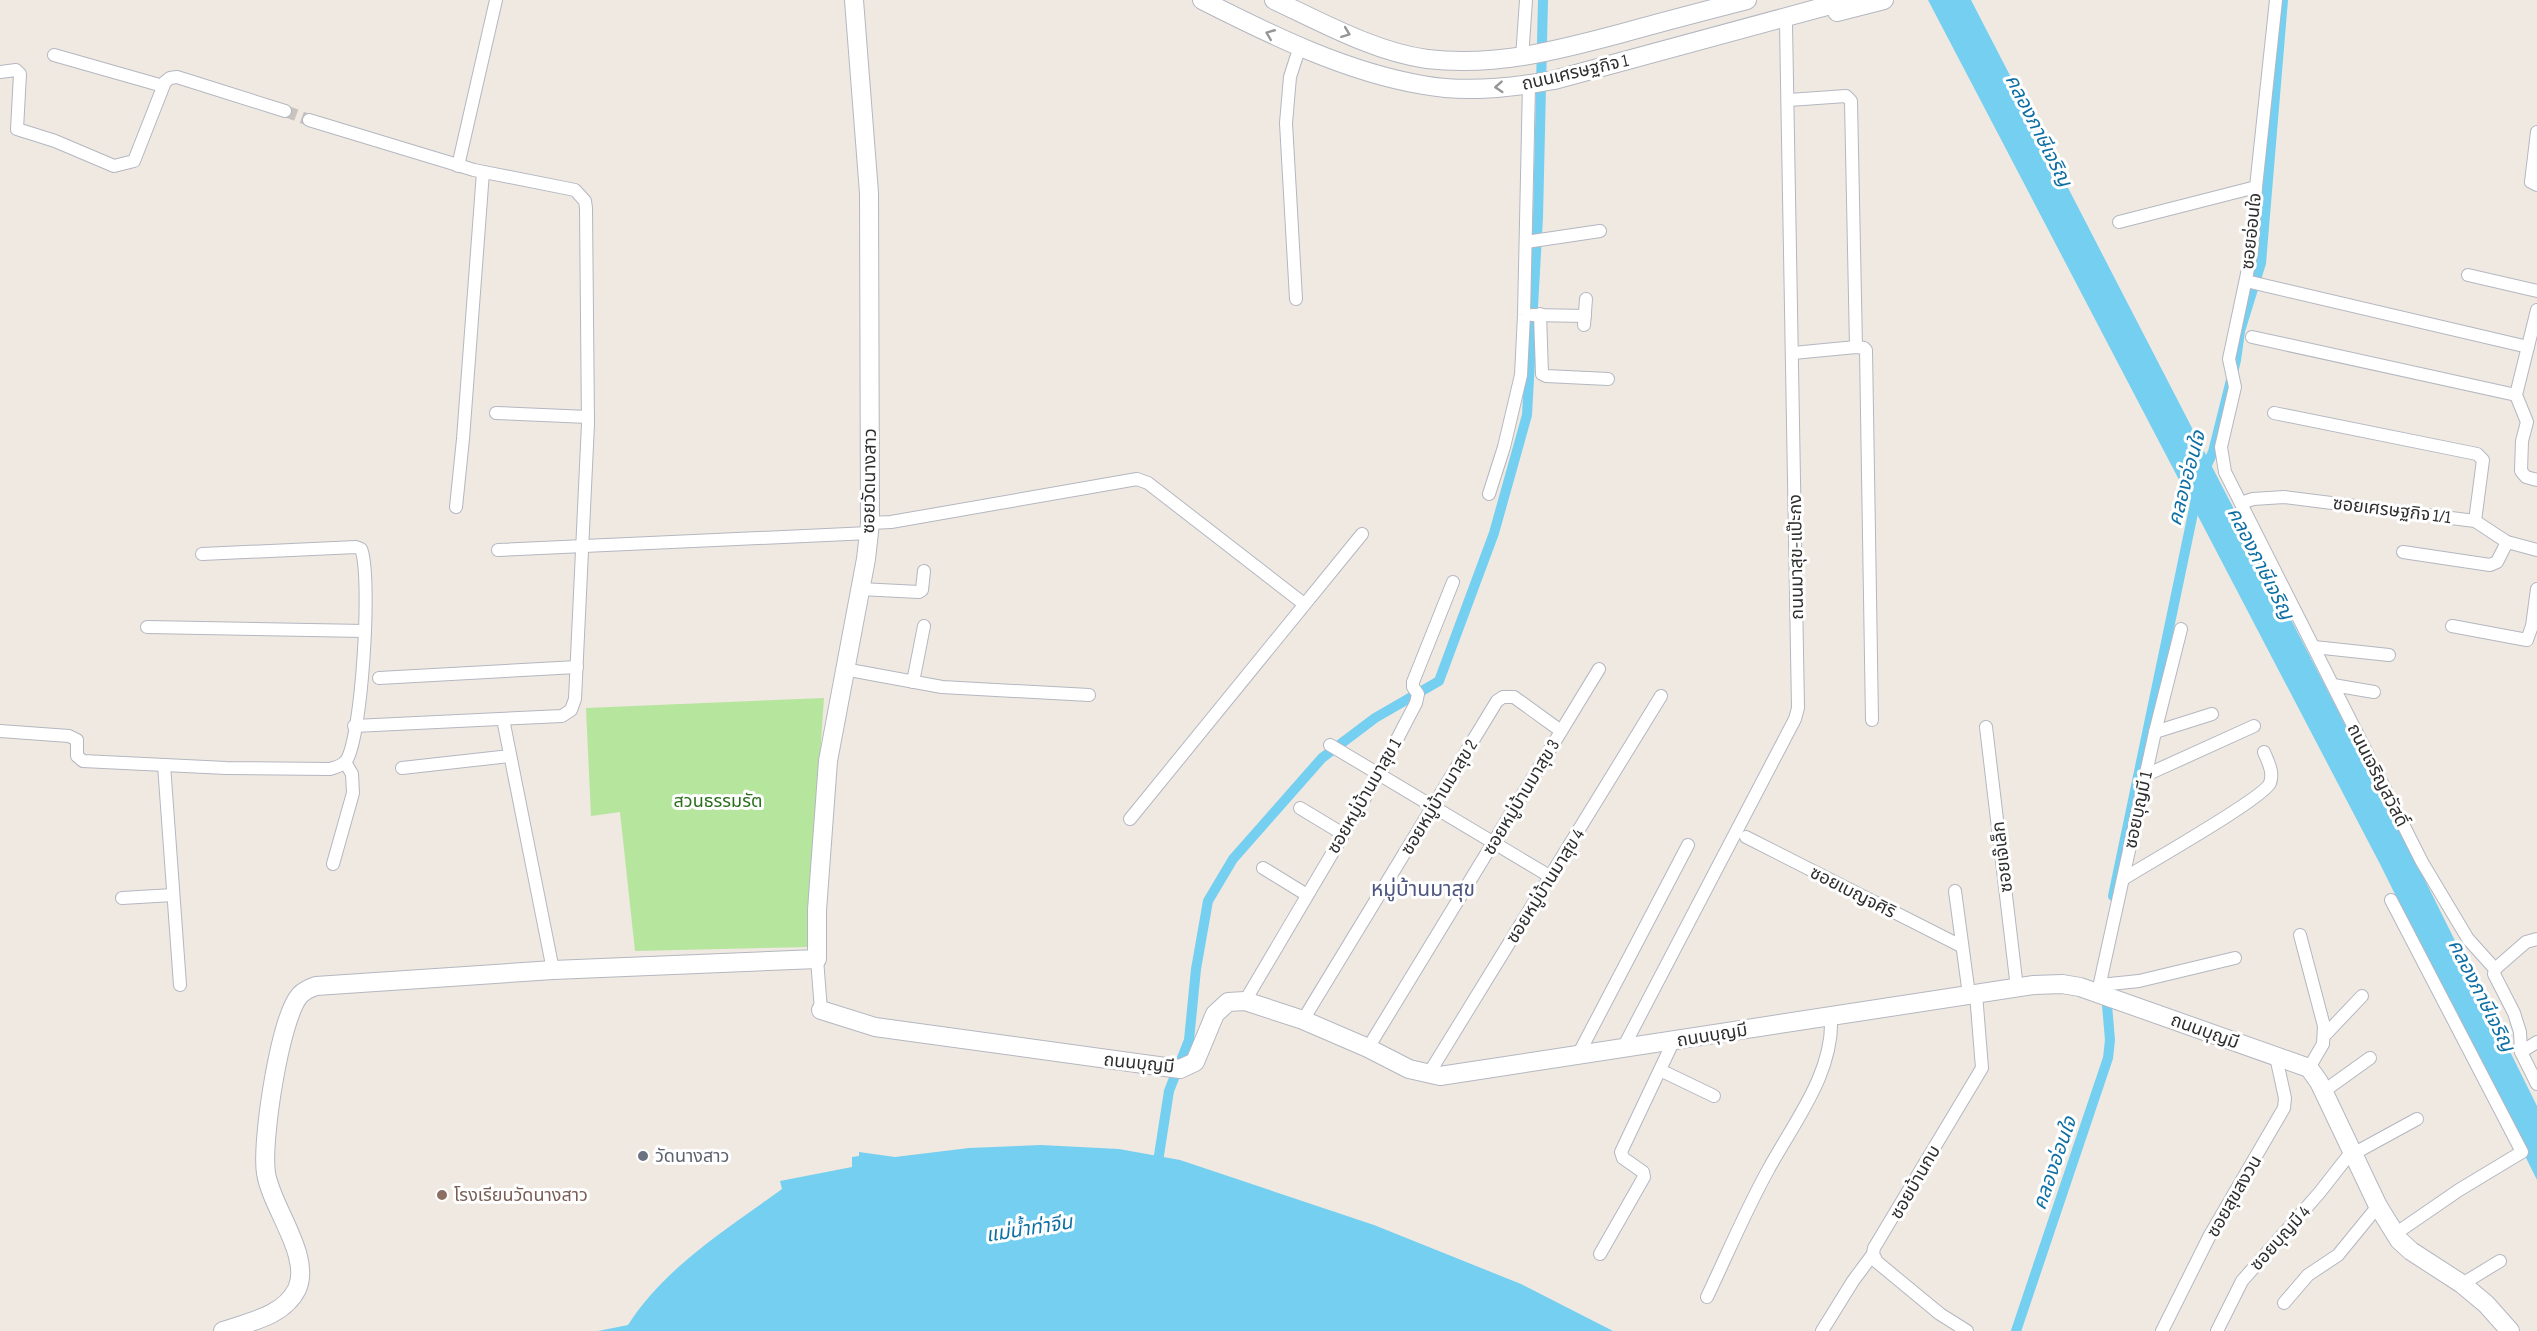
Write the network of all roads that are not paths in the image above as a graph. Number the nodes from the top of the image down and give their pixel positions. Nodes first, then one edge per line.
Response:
1 (496, 0) edge
2 (854, 0) edge
3 (1202, 0) edge
4 (1274, 0) edge
5 (1526, 0) edge
6 (1747, 0) edge
7 (1849, 0) edge
8 (1884, 0) edge
9 (2276, 0) edge
10 (1715, 4) edge
11 (1786, 24) junction
12 (1300, 46) junction
13 (54, 56) dead end
14 (1522, 58) junction
15 (0, 72) edge
16 (1554, 80) junction
17 (1529, 84) junction
18 (163, 86) junction
19 (1789, 100) junction
20 (285, 111) tunnel mouth
21 (309, 120) tunnel mouth
22 (2537, 132) edge
23 (458, 166) junction
24 (483, 172) junction
25 (2537, 185) edge
26 (2256, 187) junction
27 (2119, 222) dead end
28 (1600, 231) dead end
29 (1526, 242) junction
30 (2468, 275) dead end
31 (2252, 282) junction
32 (2537, 291) edge
33 (1296, 299) dead end
34 (1586, 299) dead end
35 (2537, 310) edge
36 (1540, 314) junction
37 (1524, 315) junction
38 (2252, 337) dead end
39 (1856, 347) junction
40 (2528, 347) junction
41 (1792, 353) junction
42 (1608, 379) dead end
43 (2516, 395) junction
44 (496, 413) dead end
45 (2274, 413) dead end
46 (588, 417) junction
47 (2222, 459) joint
48 (2537, 480) edge
49 (1489, 494) dead end
50 (2241, 503) junction
51 (456, 507) dead end
52 (2475, 521) junction
53 (869, 528) junction
54 (1362, 534) dead end
55 (2507, 542) junction
56 (582, 547) junction
57 (498, 550) dead end
58 (2537, 550) edge
59 (2403, 552) dead end
60 (202, 554) dead end
61 (924, 571) dead end
62 (1453, 582) dead end
63 (860, 589) junction
64 (2537, 589) edge
65 (1304, 604) junction
66 (924, 626) dead end
67 (2452, 626) dead end
68 (147, 627) dead end
69 (2181, 629) dead end
70 (365, 631) junction
71 (2314, 646) junction
72 (2388, 655) dead end
73 (576, 667) junction
74 (844, 669) junction
75 (1599, 669) dead end
76 (379, 678) dead end
77 (912, 682) junction
78 (2333, 685) junction
79 (2374, 692) dead end
80 (1089, 695) dead end
81 (1661, 696) dead end
82 (2212, 714) dead end
83 (503, 719) junction
84 (1872, 720) dead end
85 (354, 726) junction
86 (2254, 726) dead end
87 (1986, 727) dead end
88 (0, 731) edge
89 (1561, 731) junction
90 (2155, 732) junction
91 (1330, 745) dead end
92 (2264, 752) dead end
93 (510, 756) junction
94 (345, 762) junction
95 (164, 765) junction
96 (402, 768) dead end
97 (1379, 774) junction
98 (2146, 775) junction
99 (1434, 807) junction
100 (1300, 808) dead end
101 (1130, 819) dead end
102 (1343, 834) junction
103 (1746, 837) dead end
104 (1494, 843) junction
105 (1688, 845) dead end
106 (333, 864) dead end
107 (1263, 868) dead end
108 (1551, 877) junction
109 (2123, 879) junction
110 (1955, 891) dead end
111 (173, 895) junction
112 (1307, 895) junction
113 (122, 898) dead end
114 (2391, 900) dead end
115 (2300, 935) dead end
116 (2537, 939) edge
117 (1961, 946) junction
118 (2235, 958) dead end
119 (817, 959) junction
120 (2496, 969) junction
121 (553, 970) junction
122 (180, 985) dead end
123 (2017, 988) junction
124 (2099, 988) junction
125 (1972, 995) junction
126 (2362, 996) dead end
127 (1245, 1001) junction
128 (821, 1010) joint
129 (1830, 1017) junction
130 (1303, 1020) junction
131 (2324, 1036) junction
132 (1674, 1041) junction
133 (2537, 1042) edge
134 (1368, 1048) junction
135 (1623, 1048) junction
136 (2521, 1052) junction
137 (1578, 1055) junction
138 (2276, 1057) junction
139 (2370, 1058) dead end
140 (2309, 1068) junction
141 (1660, 1070) junction
142 (2534, 1070) edge
143 (1428, 1075) junction
144 (2537, 1084) edge
145 (2324, 1091) junction
146 (1714, 1096) dead end
147 (2417, 1119) dead end
148 (2353, 1152) junction
149 (2378, 1206) junction
150 (2395, 1234) junction
151 (1600, 1254) dead end
152 (1873, 1254) junction
153 (2500, 1261) dead end
154 (2462, 1284) junction
155 (1707, 1297) dead end
156 (2284, 1303) dead end
157 (223, 1331) edge
158 (1822, 1331) edge
159 (1967, 1331) edge
160 (2162, 1331) edge
161 (2217, 1331) edge
162 (2510, 1331) edge

1 - 23 street
2 - 53 street, ซอยวัดนางสาว
12 -> 3 street, ถนนเศรษฐกิจ 1
4 -> 14 street, ถนนเศรษฐกิจ 1
5 - 14 street
6 - 10 street, ถนนเศรษฐกิจ 1
7 - 16 street, ถนนเศรษฐกิจ 1
8 - 11 street
9 - 26 street, ซอยอ่อนใจ
10 - 14 street, ถนนเศรษฐกิจ 1
11 - 16 street
11 - 19 street, ถนนมาสุข-แป๊ะกง
17 -> 12 street, ถนนเศรษฐกิจ 1
12 - 33 street
13 - 18 street
15 - 18 street
16 - 17 street, ถนนเศรษฐกิจ 1
17 - 29 street
18 - 20 street
19 - 39 street
19 - 41 street, ถนนมาสุข-แป๊ะกง
21 - 23 street
22 - 25 street
23 - 24 street
24 - 46 street
24 - 51 street
26 - 27 street
26 - 31 street, ซอยอ่อนใจ
28 - 29 street
29 - 37 street
30 - 32 street
31 - 40 street
31 - 47 street, ซอยอ่อนใจ
34 - 36 street
35 - 40 street
36 - 37 street
36 - 42 street
37 - 49 street
38 - 43 street
39 - 41 street
39 - 84 street
40 - 43 street
41 - 135 street, ถนนมาสุข-แป๊ะกง
43 - 48 street
44 - 46 street
45 - 52 street
46 - 56 street
47 - 50 street, ถนนเจริญสวัสดิ์
50 - 52 street, ซอยเศรษฐกิจ 1/1
50 - 71 street, ถนนเจริญสวัสดิ์
52 - 55 street, ซอยเศรษฐกิจ 1/1
53 - 56 street
53 - 63 street, ซอยวัดนางสาว
53 - 65 street
54 - 65 street
55 - 58 street, ซอยเศรษฐกิจ 1/1
55 - 59 street
56 - 57 street
56 - 73 street
60 - 70 street
61 - 63 street
62 - 97 street, ซอยหมู่บ้านมาสุข 1
63 - 74 street, ซอยวัดนางสาว
64 - 67 street
65 - 101 street
66 - 77 street
68 - 70 street
69 - 90 street, ซอยบุญมี 1
70 - 85 street
71 - 72 street
71 - 78 street, ถนนเจริญสวัสดิ์
73 - 76 street
73 - 83 street
74 - 77 street
74 - 119 street, ซอยวัดนางสาว
75 - 89 street, ซอยหมู่บ้านมาสุข 3
77 - 80 street
78 - 79 street
78 - 120 street, ถนนเจริญสวัสดิ์
81 - 108 street, ซอยหมู่บ้านมาสุข 4
82 - 90 street
83 - 85 street
83 - 93 street
85 - 94 street
86 - 98 street
87 - 123 street, ซอยเจ๊เล็ก
88 - 95 street
89 - 99 street, ซอยหมู่บ้านมาสุข 2
89 - 104 street, ซอยหมู่บ้านมาสุข 3
90 - 98 street, ซอยบุญมี 1
91 - 97 street
92 - 109 street
93 - 96 street
93 - 121 street
94 - 95 street
94 - 106 street
95 - 111 street
97 - 99 street
97 - 102 street, ซอยหมู่บ้านมาสุข 1
98 - 109 street, ซอยบุญมี 1
99 - 104 street
99 - 130 street, ซอยหมู่บ้านมาสุข 2
100 - 102 street
102 - 112 street, ซอยหมู่บ้านมาสุข 1
103 - 117 street, ซอยเบญจศิริ
104 - 108 street
104 - 134 street, ซอยหมู่บ้านมาสุข 3
105 - 137 street
107 - 112 street
108 - 143 street, ซอยหมู่บ้านมาสุข 4
109 - 124 street, ซอยบุญมี 1
110 - 117 street
111 - 113 street
111 - 122 street
112 - 127 street, ซอยหมู่บ้านมาสุข 1
114 - 150 street
115 - 131 street
116 - 120 street
117 - 125 street
118 - 124 street
119 - 121 street
119 - 128 street
120 - 136 street, ถนนเจริญสวัสดิ์
121 - 157 street
123 - 124 street, ถนนบุญมี
123 - 125 street, ถนนบุญมี
124 - 138 street, ถนนบุญมี
125 - 129 street, ถนนบุญมี
125 - 152 street, ซอยบ้านกบ
126 - 131 street
127 - 128 street, ถนนบุญมี
127 - 130 street, ถนนบุญมี
129 - 132 street, ถนนบุญมี
129 - 155 street
130 - 134 street, ถนนบุญมี
131 - 140 street
132 - 135 street, ถนนบุญมี
132 - 141 street
133 - 136 street
134 - 143 street, ถนนบุญมี
135 - 137 street, ถนนบุญมี
136 - 142 street, ถนนเจริญสวัสดิ์
137 - 143 street, ถนนบุญมี
138 - 140 street, ถนนบุญมี
138 - 160 street, ซอยสุขสงวน
139 - 145 street
140 - 145 street
141 - 146 street
141 - 151 street
142 - 144 street, ถนนเจริญสวัสดิ์
145 - 148 street
147 - 148 street
148 - 149 street
148 - 161 street, ซอยบุญมี 4
149 - 150 street
149 - 156 street
150 - 154 street
152 - 158 street, ซอยบ้านกบ
152 - 159 street
153 - 154 street
154 - 162 street

